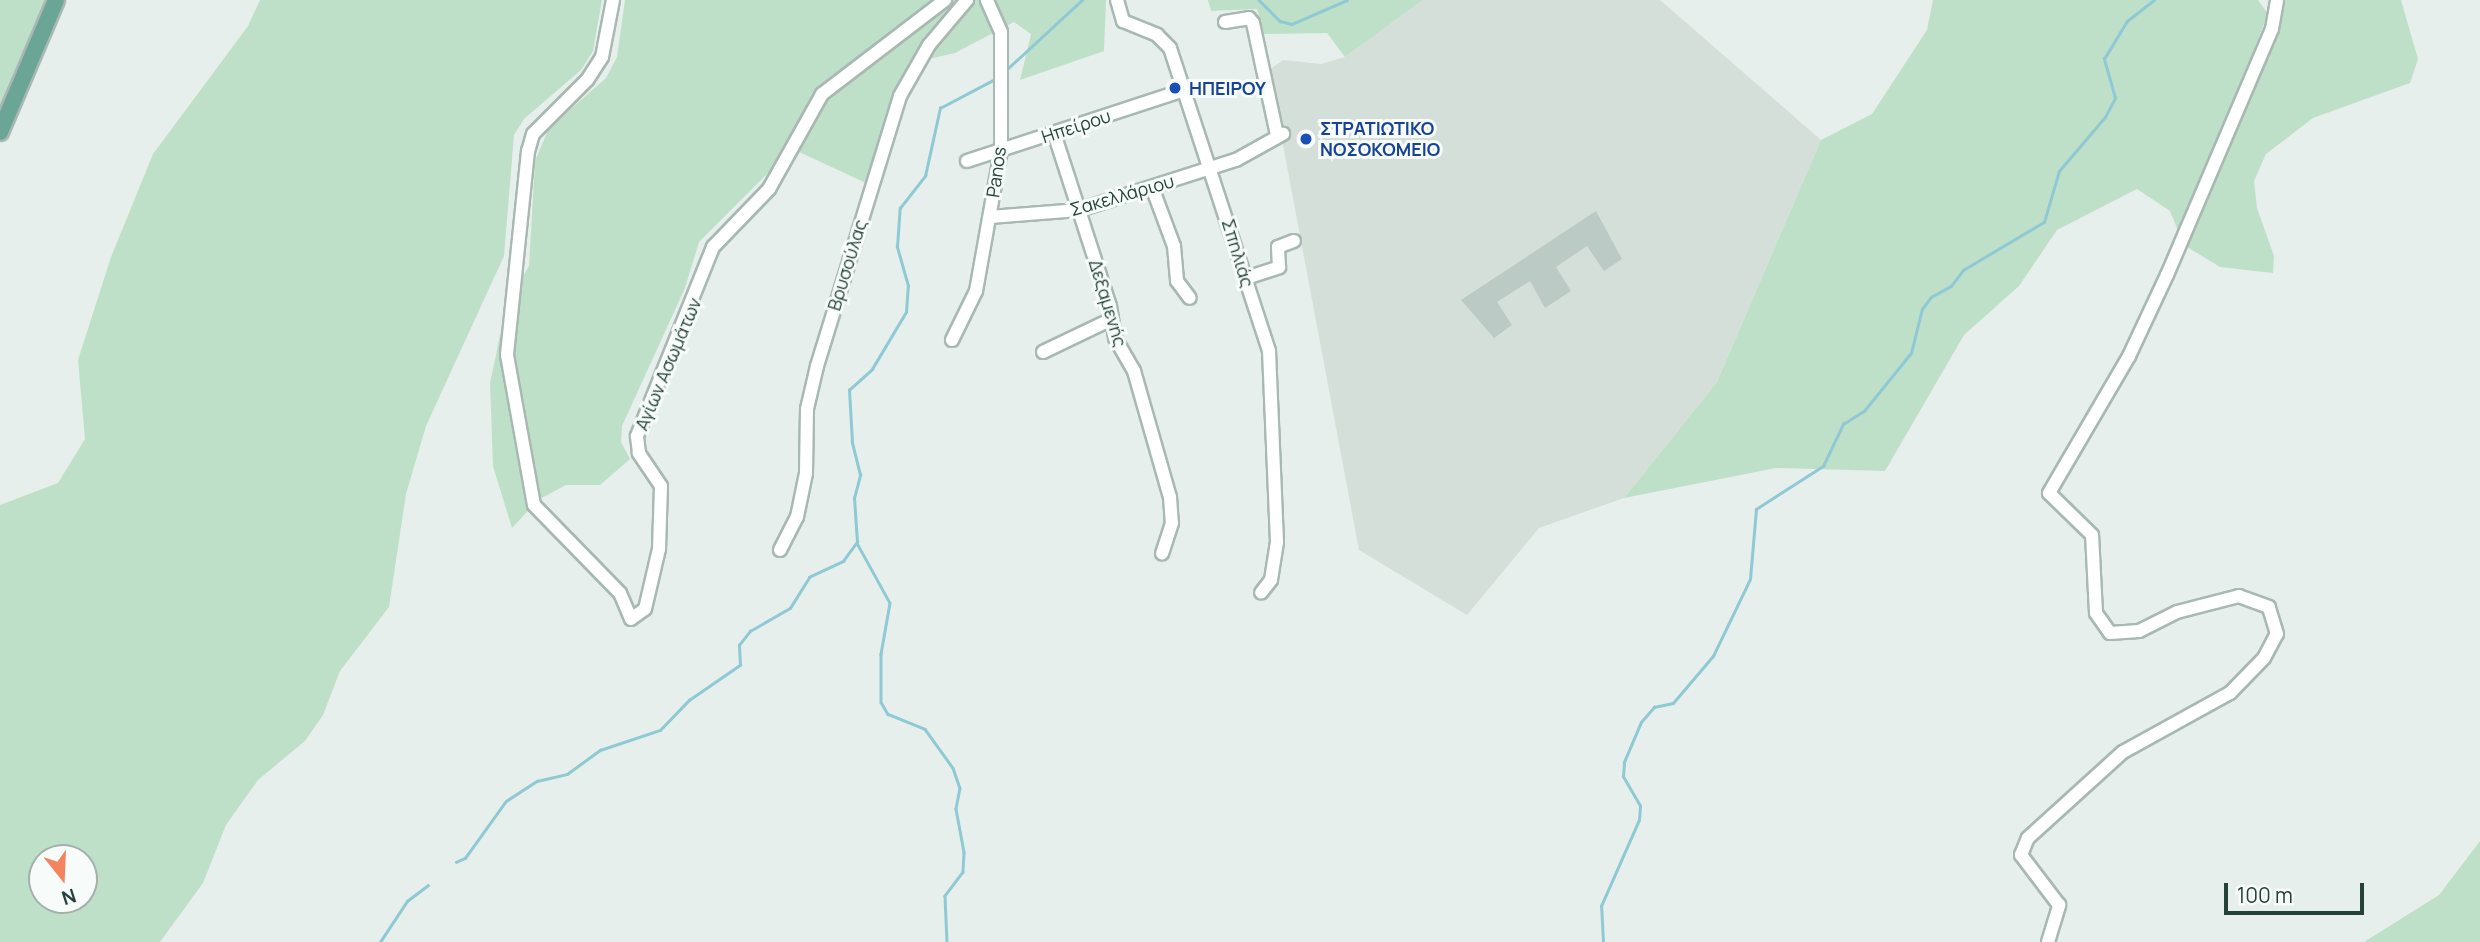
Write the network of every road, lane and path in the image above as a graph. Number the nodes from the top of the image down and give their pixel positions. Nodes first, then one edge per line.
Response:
1 (56, 0) edge
2 (613, 0) edge
3 (945, 0) edge
4 (967, 0) edge
5 (987, 0) edge
6 (1117, 0) edge
7 (2277, 2) edge
8 (1225, 22) dead end
9 (1184, 90) junction
10 (0, 132) edge
11 (1054, 132) junction
12 (1001, 150) junction
13 (967, 162) dead end
14 (1210, 167) junction
15 (1152, 187) junction
16 (1079, 210) junction
17 (990, 217) junction
18 (1294, 241) dead end
19 (1246, 278) junction
20 (1190, 298) dead end
21 (1112, 319) junction
22 (952, 340) dead end
23 (1043, 352) dead end
24 (780, 550) dead end
25 (1162, 553) dead end
26 (1261, 593) dead end
27 (2048, 942) edge

1 - 10 main road
2 - 3 street, Αγίων Ασωμάτων
4 - 24 street, Βρυσούλας
5 - 12 street, Panos
6 - 9 street, Σπηλιάς
7 - 27 street
8 - 14 street, Σακελλάριου
9 - 11 street, Ηπείρου
9 - 14 street, Σπηλιάς
11 - 12 street, Ηπείρου
11 - 16 street, Δεξαμενής
12 - 13 street, Ηπείρου
12 - 17 street, Panos
14 - 15 street, Σακελλάριου
14 - 19 street, Σπηλιάς
15 - 16 street, Σακελλάριου
15 - 20 street
16 - 17 street, Σακελλάριου
16 - 21 street, Δεξαμενής
17 - 22 street, Panos
18 - 19 street
19 - 26 street, Σπηλιάς
21 - 23 street
21 - 25 street, Δεξαμενής

